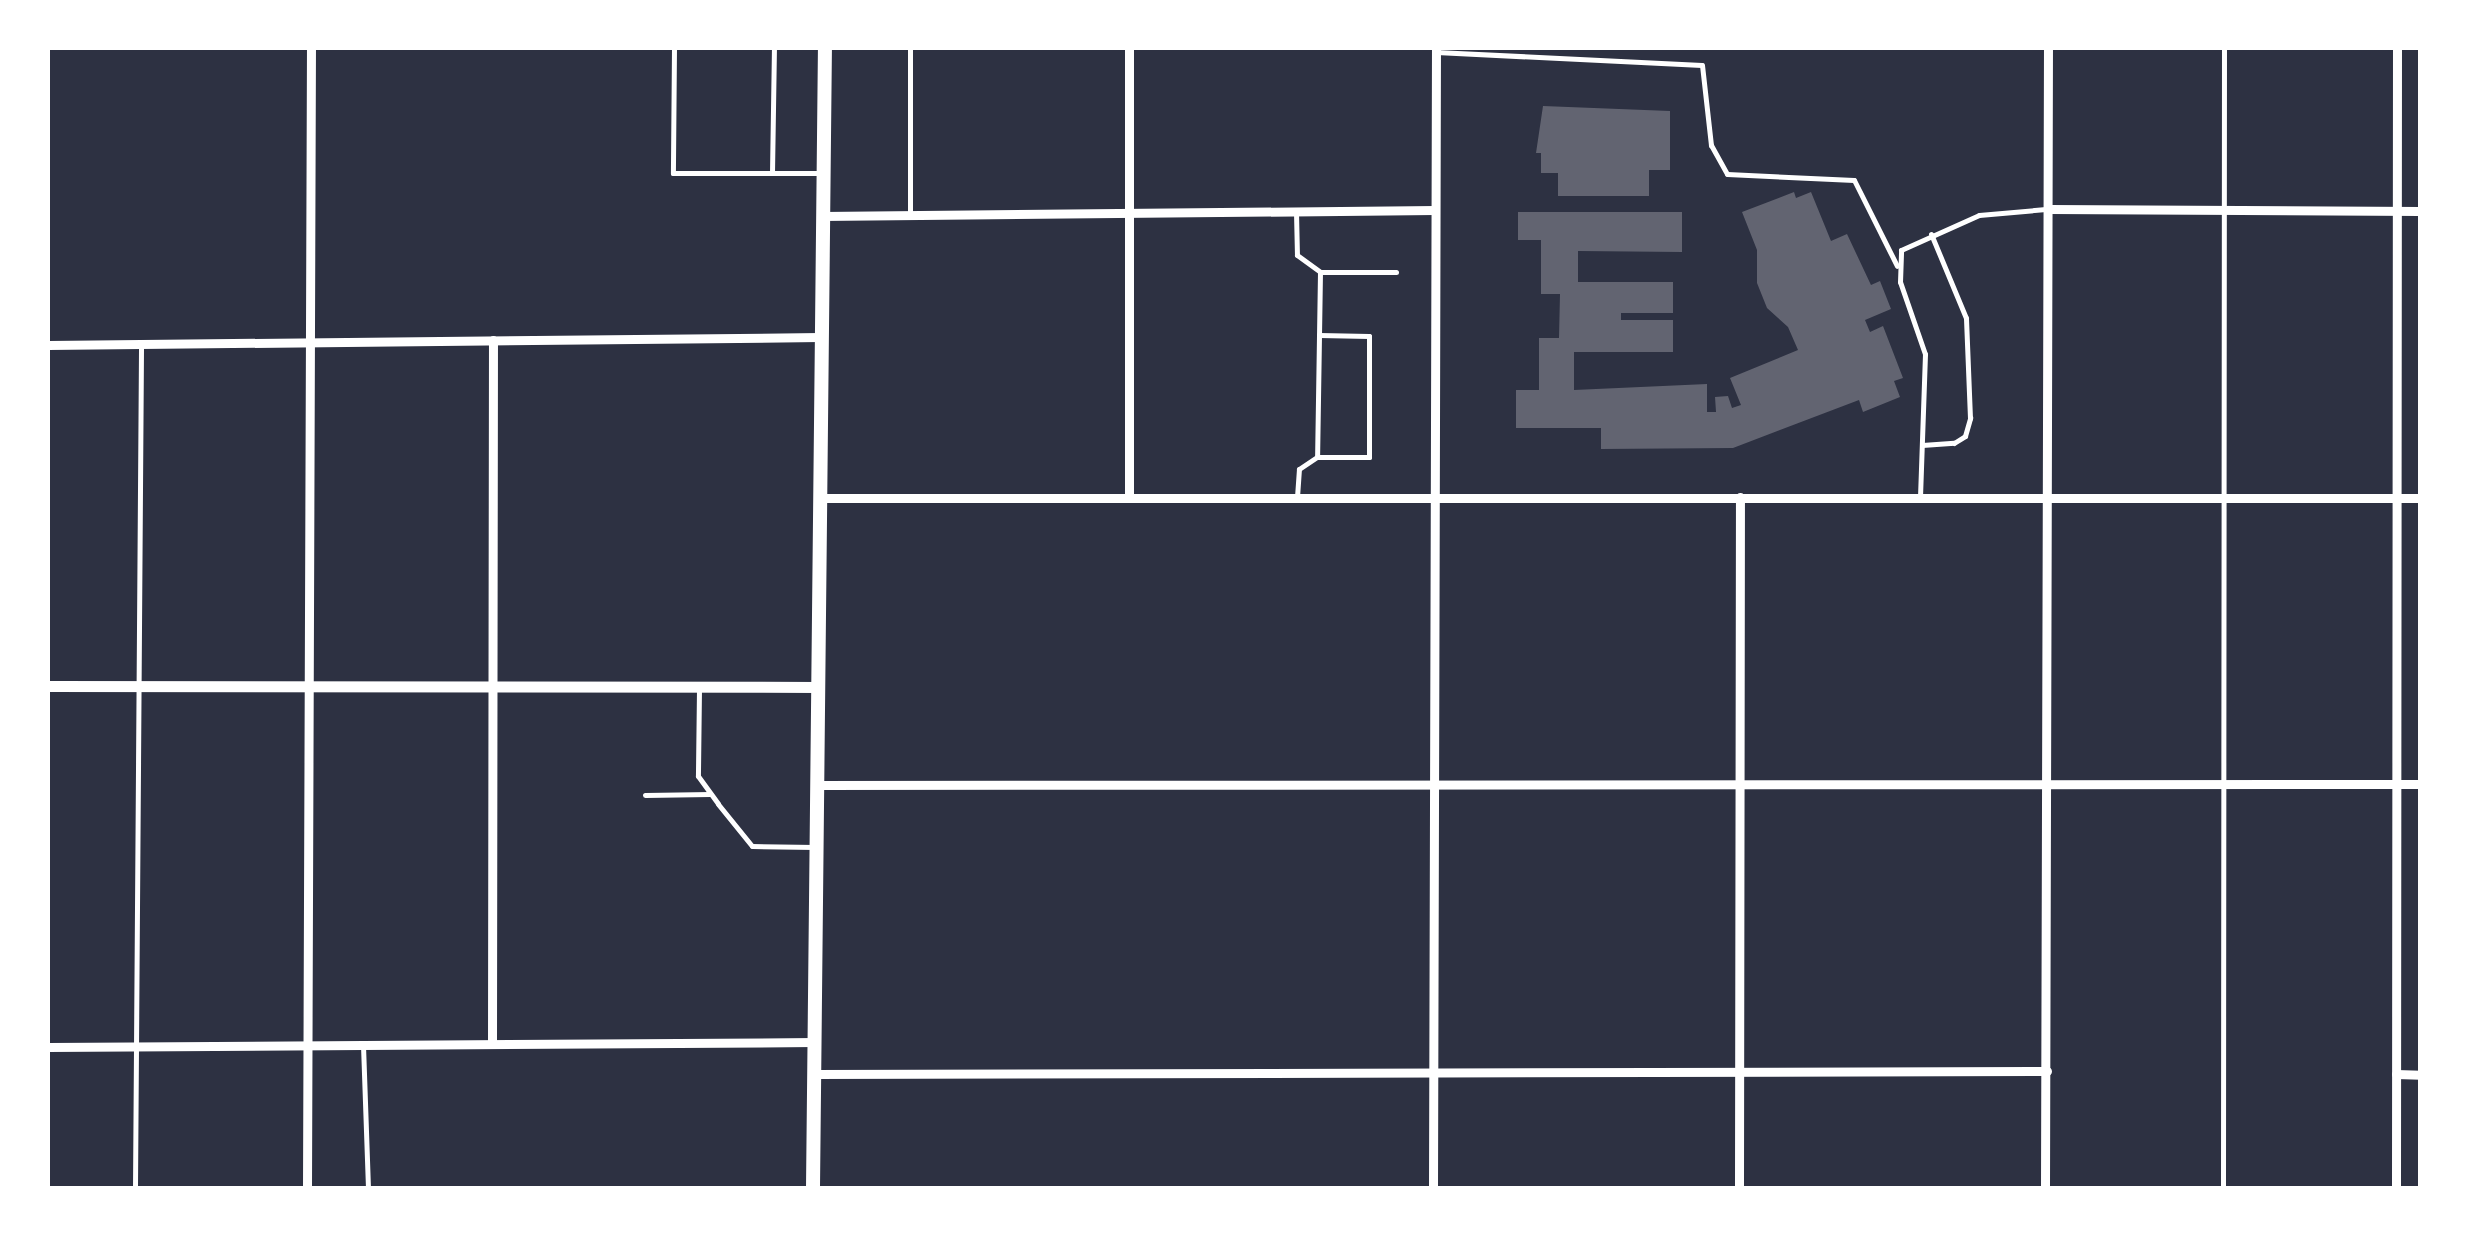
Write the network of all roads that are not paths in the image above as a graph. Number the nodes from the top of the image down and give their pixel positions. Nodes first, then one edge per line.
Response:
1 (311, 48) edge
2 (674, 48) edge
3 (774, 48) edge
4 (824, 48) edge
5 (910, 48) edge
6 (1129, 48) edge
7 (2048, 48) edge
8 (2224, 48) edge
9 (2397, 48) edge
10 (1487, 49) edge
11 (1436, 50) edge
12 (772, 173) junction
13 (822, 173) junction
14 (2049, 209) junction
15 (1435, 210) junction
16 (2223, 210) junction
17 (1296, 212) junction
18 (2396, 212) junction
19 (2420, 212) edge
20 (1129, 213) junction
21 (910, 215) junction
22 (822, 216) junction
23 (1931, 234) junction
24 (1897, 266) junction
25 (1320, 272) junction
26 (1396, 272) dead end
27 (1319, 335) junction
28 (820, 336) junction
29 (493, 340) junction
30 (312, 342) junction
31 (141, 344) junction
32 (48, 345) edge
33 (1922, 444) junction
34 (1317, 456) junction
35 (1434, 496) junction
36 (1129, 497) junction
37 (1297, 497) junction
38 (1740, 497) junction
39 (1920, 497) junction
40 (2043, 497) junction
41 (819, 498) junction
42 (2222, 498) junction
43 (2396, 498) junction
44 (2420, 498) edge
45 (313, 685) junction
46 (492, 685) junction
47 (48, 686) edge
48 (135, 686) junction
49 (699, 686) junction
50 (818, 687) junction
51 (1434, 784) junction
52 (1739, 784) junction
53 (2047, 784) junction
54 (2224, 784) junction
55 (2396, 784) junction
56 (2420, 784) edge
57 (817, 785) junction
58 (710, 794) junction
59 (645, 795) dead end
60 (816, 848) junction
61 (814, 1042) junction
62 (492, 1044) junction
63 (363, 1045) junction
64 (135, 1046) junction
65 (309, 1046) junction
66 (48, 1047) edge
67 (1739, 1070) junction
68 (2047, 1071) junction
69 (1434, 1073) junction
70 (814, 1074) junction
71 (2396, 1074) junction
72 (2420, 1074) edge
73 (135, 1188) edge
74 (307, 1188) edge
75 (368, 1188) edge
76 (813, 1188) edge
77 (1433, 1188) edge
78 (1739, 1188) edge
79 (2045, 1188) edge
80 (2224, 1188) edge
81 (2396, 1188) edge

1 - 30 street
2 - 12 lane
3 - 12 lane
4 - 13 main road
5 - 21 lane
6 - 20 street
7 - 14 street
8 - 16 lane
9 - 18 street
10 - 11 lane
10 - 24 lane
11 - 15 street
12 - 13 lane
13 - 22 main road
14 - 16 street
14 - 23 lane
14 - 40 street
15 - 17 street
15 - 35 street
16 - 18 street
16 - 42 lane
17 - 20 street
17 - 25 lane
18 - 19 street
18 - 43 street
20 - 21 street
20 - 36 street
21 - 22 street
22 - 28 main road
23 - 24 lane
23 - 33 lane
24 - 33 lane
25 - 26 lane
25 - 27 lane
27 - 34 lane
27 - 34 lane
28 - 29 street
28 - 41 main road
29 - 30 street
29 - 46 street
30 - 31 street
30 - 45 street
31 - 32 street
31 - 48 lane
33 - 39 lane
34 - 37 lane
35 - 37 street
35 - 38 street
35 - 51 street
36 - 37 street
36 - 41 street
38 - 39 street
38 - 52 street
39 - 40 street
40 - 42 street
40 - 53 street
41 - 50 main road
42 - 43 street
42 - 54 lane
43 - 44 street
43 - 55 street
45 - 46 street
45 - 48 street
45 - 65 street
46 - 49 street
46 - 62 street
47 - 48 street
48 - 64 lane
49 - 50 street
49 - 58 lane
50 - 57 main road
51 - 52 street
51 - 57 street
51 - 69 street
52 - 53 street
52 - 67 street
53 - 54 street
53 - 68 street
54 - 55 street
54 - 80 lane
55 - 56 street
55 - 71 street
57 - 60 main road
58 - 59 lane
58 - 60 lane
60 - 61 main road
61 - 62 street
61 - 70 main road
62 - 63 street
63 - 65 street
63 - 75 lane
64 - 65 street
64 - 66 street
64 - 73 lane
65 - 74 street
67 - 68 street
67 - 69 street
67 - 78 street
68 - 79 street
69 - 70 street
69 - 77 street
70 - 76 main road
71 - 72 street
71 - 81 street

